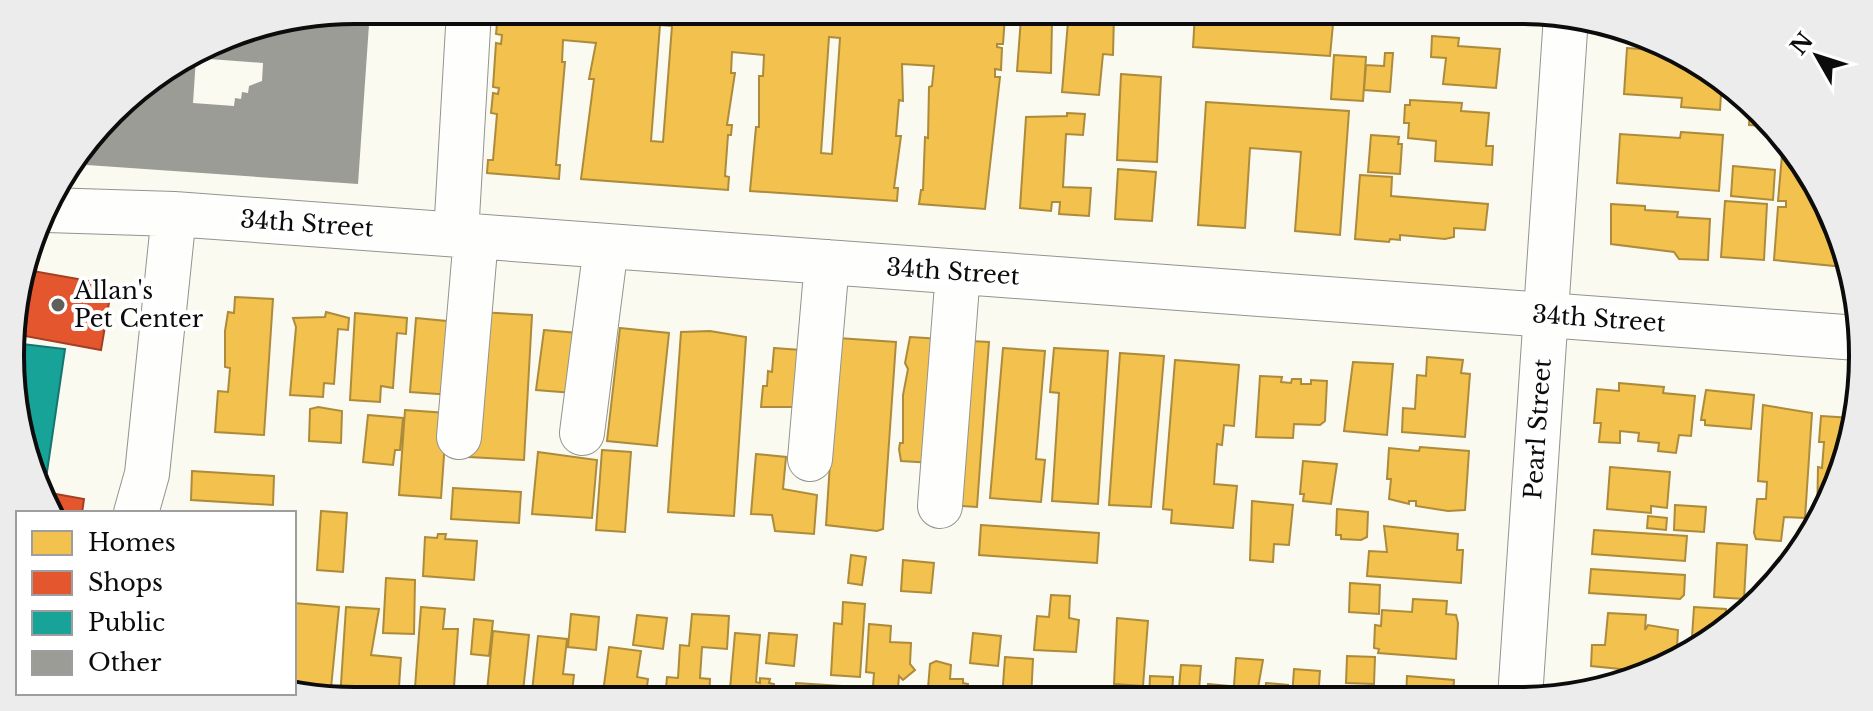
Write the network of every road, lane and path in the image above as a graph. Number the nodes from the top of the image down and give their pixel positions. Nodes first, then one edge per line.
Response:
1 (469, 24) edge
2 (1565, 28) edge
3 (57, 210) edge
4 (174, 214) junction
5 (466, 236) junction
6 (606, 246) junction
7 (827, 262) junction
8 (958, 272) junction
9 (1545, 315) junction
10 (1848, 337) edge
11 (582, 433) dead end
12 (459, 437) dead end
13 (810, 459) dead end
14 (940, 506) dead end
15 (137, 511) edge
16 (1521, 687) edge

1 - 5 street
2 - 9 street, Pearl Street
3 - 4 street, 34th Street
4 - 5 street, 34th Street
4 - 15 street
5 - 6 street, 34th Street
5 - 12 street
6 - 7 street, 34th Street
6 - 11 street
7 - 8 street, 34th Street
7 - 13 street
8 - 9 street, 34th Street
8 - 14 street
9 - 10 street, 34th Street
9 - 16 street, Pearl Street

